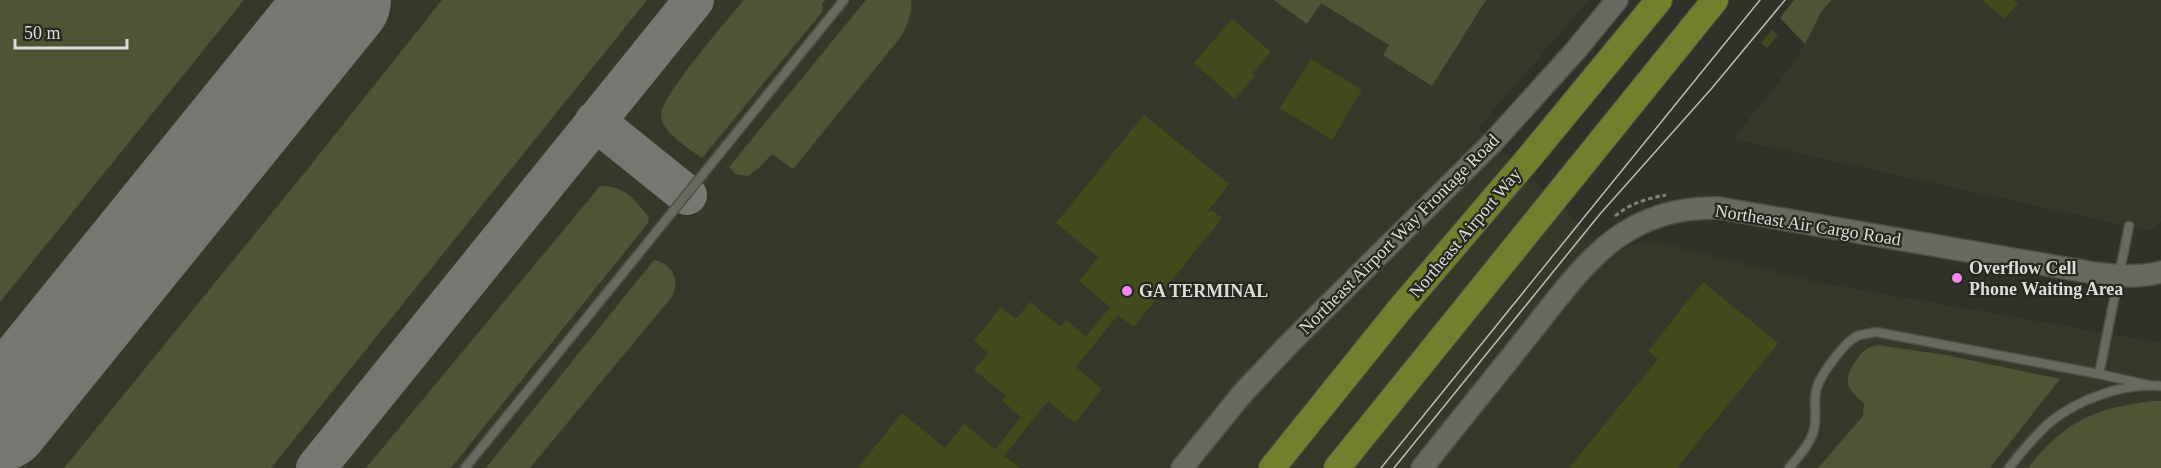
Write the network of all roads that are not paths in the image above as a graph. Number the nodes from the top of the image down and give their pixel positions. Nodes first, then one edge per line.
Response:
1 (844, 0) edge
2 (1617, 0) edge
3 (1659, 0) edge
4 (1715, 0) edge
5 (2129, 226) dead end
6 (2161, 272) edge
7 (2120, 277) junction
8 (2099, 374) junction
9 (2148, 385) junction
10 (2161, 386) edge
11 (465, 468) edge
12 (1182, 468) edge
13 (1272, 468) edge
14 (1337, 468) edge
15 (1422, 468) edge
16 (1789, 468) edge
17 (2008, 468) edge

1 - 11 lane
2 - 12 street, Northeast Airport Way Frontage Road
3 - 13 main road, Northeast Airport Way
4 - 14 main road
5 - 7 lane
6 - 7 street, Northeast Air Cargo Road
7 - 8 lane
7 - 15 street, Northeast Air Cargo Road
8 - 9 lane
8 - 16 lane
9 - 10 lane
9 - 17 lane

